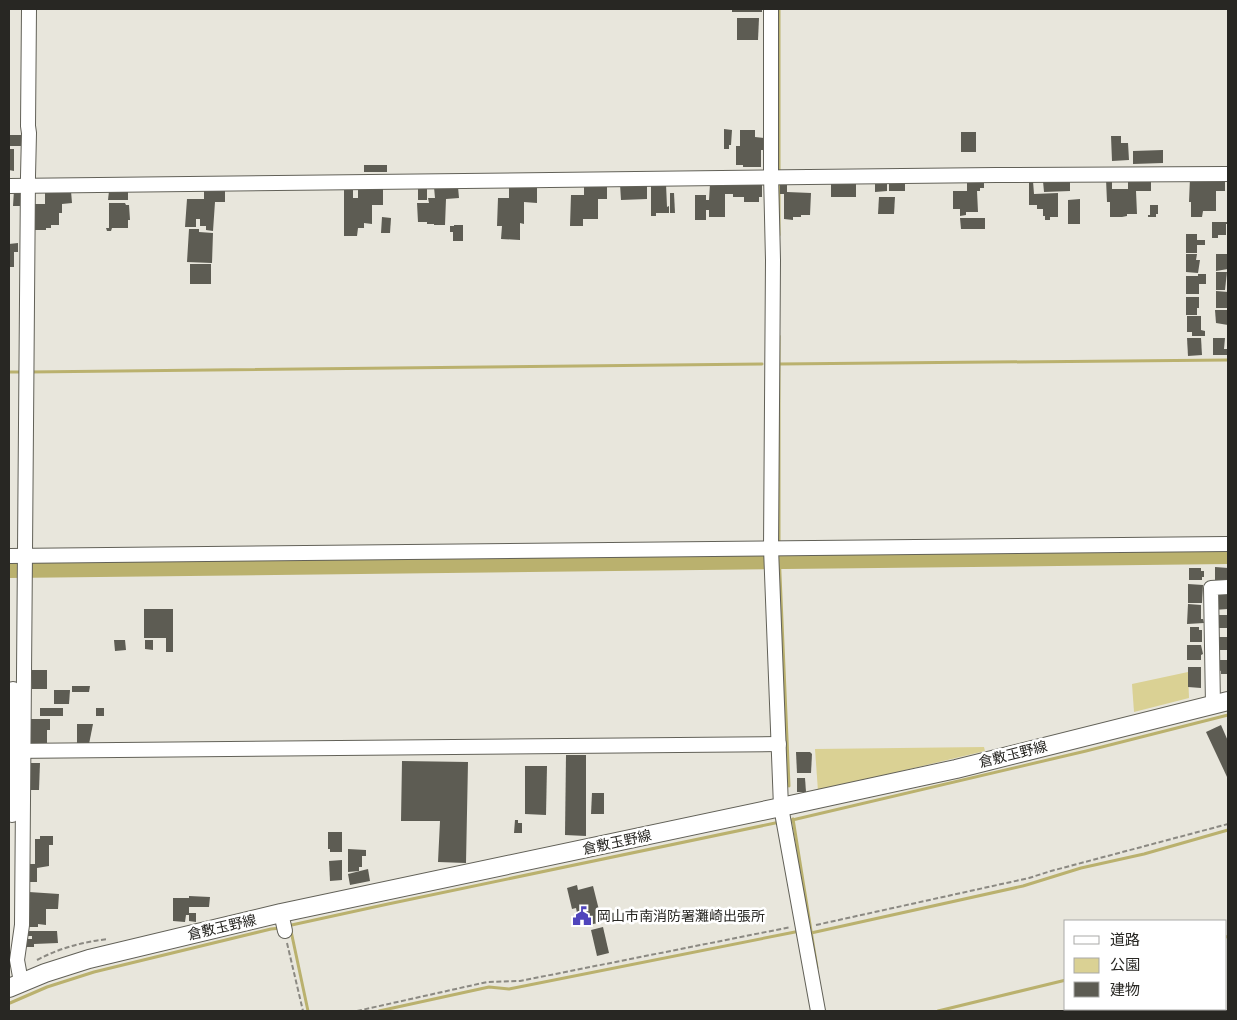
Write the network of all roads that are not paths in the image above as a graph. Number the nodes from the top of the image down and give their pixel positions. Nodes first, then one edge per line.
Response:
1 (29, 9) edge
2 (772, 9) edge
3 (1228, 174) edge
4 (774, 175) junction
5 (28, 181) junction
6 (9, 186) edge
7 (1228, 544) edge
8 (775, 553) junction
9 (9, 556) edge
10 (25, 564) junction
11 (1228, 587) edge
12 (14, 689) dead end
13 (1221, 703) edge
14 (18, 708) junction
15 (779, 744) junction
16 (15, 751) edge
17 (783, 817) junction
18 (14, 941) edge
19 (15, 985) edge
20 (818, 1011) edge

1 - 5 street
2 - 4 street
3 - 4 street
4 - 5 street
4 - 8 street
5 - 6 street
5 - 10 street
7 - 8 street
8 - 10 street
8 - 15 street
9 - 10 street
10 - 14 street
11 - 13 street
12 - 14 street
13 - 17 main road, 倉敷玉野線
14 - 16 street
15 - 16 street
15 - 17 street
16 - 18 street
17 - 19 main road, 倉敷玉野線
17 - 20 street
18 - 19 street

